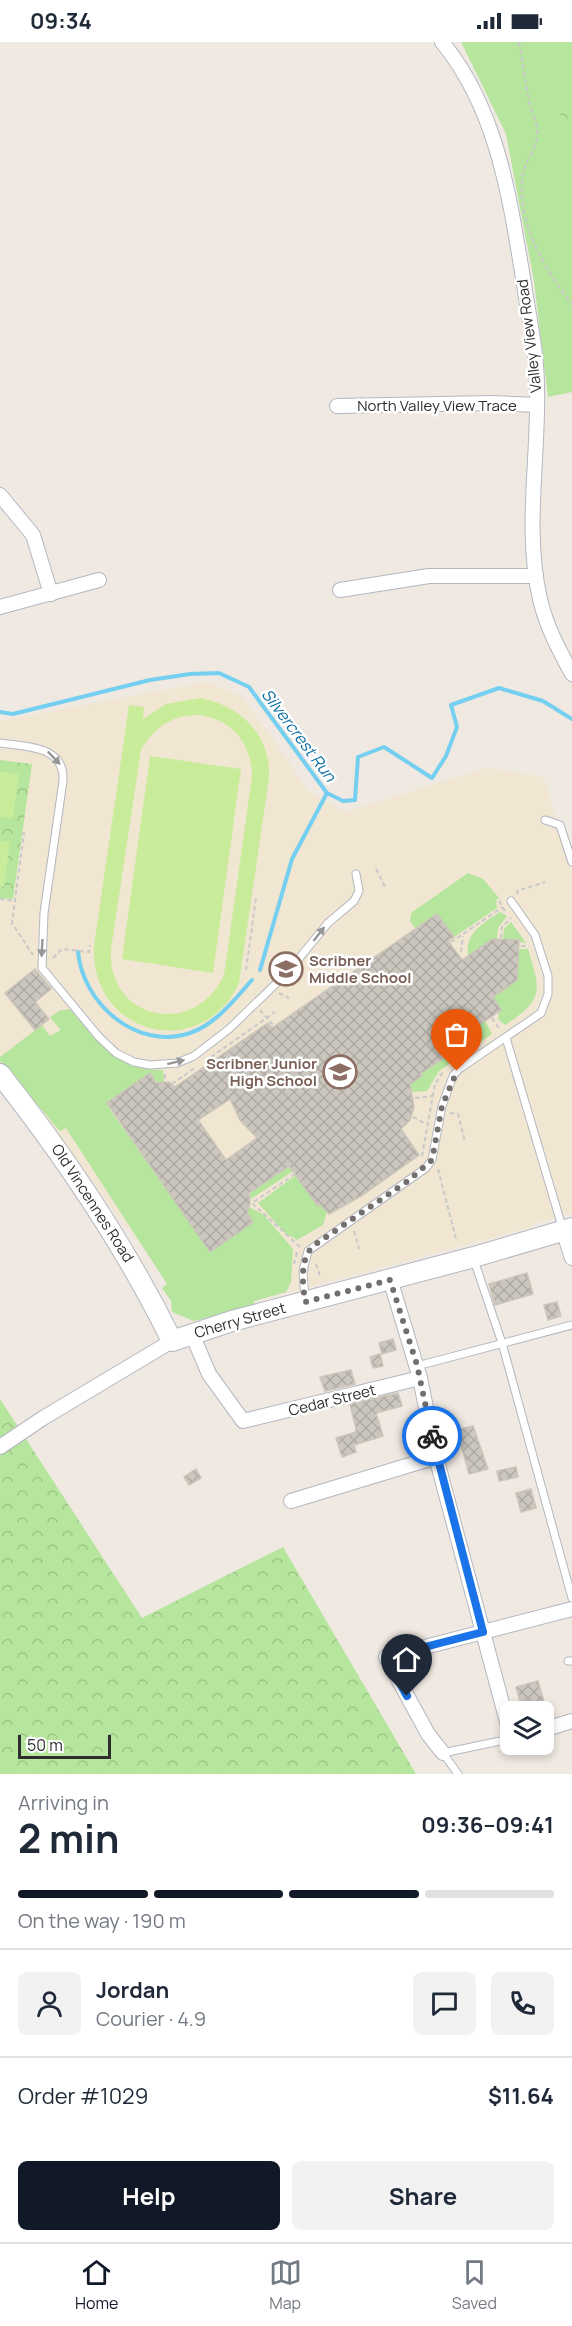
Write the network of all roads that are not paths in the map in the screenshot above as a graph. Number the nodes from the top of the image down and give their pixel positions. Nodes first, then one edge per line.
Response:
1 (442, 42) edge
2 (537, 405) junction
3 (337, 406) dead end
4 (0, 495) edge
5 (536, 576) junction
6 (99, 580) dead end
7 (340, 590) dead end
8 (51, 594) junction
9 (0, 607) edge
10 (572, 674) edge
11 (0, 744) edge
12 (545, 820) dead end
13 (572, 862) edge
14 (356, 874) dead end
15 (511, 901) dead end
16 (506, 1038) junction
17 (0, 1074) edge
18 (568, 1229) edge
19 (474, 1257) junction
20 (572, 1258) edge
21 (390, 1280) junction
22 (305, 1302) junction
23 (572, 1326) edge
24 (192, 1334) junction
25 (172, 1341) junction
26 (502, 1343) junction
27 (418, 1372) junction
28 (0, 1447) edge
29 (436, 1457) junction
30 (291, 1501) dead end
31 (572, 1598) edge
32 (572, 1609) edge
33 (483, 1632) junction
34 (502, 1701) edge
35 (572, 1721) edge
36 (554, 1727) edge
37 (500, 1741) edge
38 (443, 1753) junction
39 (458, 1774) edge

1 - 2 street, Valley View Road
2 - 3 street, North Valley View Trace
2 - 5 street, Valley View Road
4 - 8 street
5 - 7 street
5 - 10 street, Valley View Road
6 - 8 street
8 - 9 street
11 -> 14 lane
12 - 13 lane
15 - 16 lane
16 - 18 lane
16 - 22 lane
17 - 25 street, Old Vincennes Road
18 - 19 street, Cherry Street
18 - 20 street
19 - 21 street, Cherry Street
19 - 26 lane
21 - 22 street, Cherry Street
21 - 27 street
22 - 24 street, Cherry Street
23 - 26 lane
24 - 25 street, Cherry Street
24 - 27 street, Cedar Street
25 - 28 street, Cherry Street
26 - 27 lane
26 - 31 lane
27 - 29 street
29 - 30 street
29 - 33 street
32 - 33 street
33 - 34 street
33 - 38 street
35 - 36 street
37 - 38 lane
38 - 39 lane

